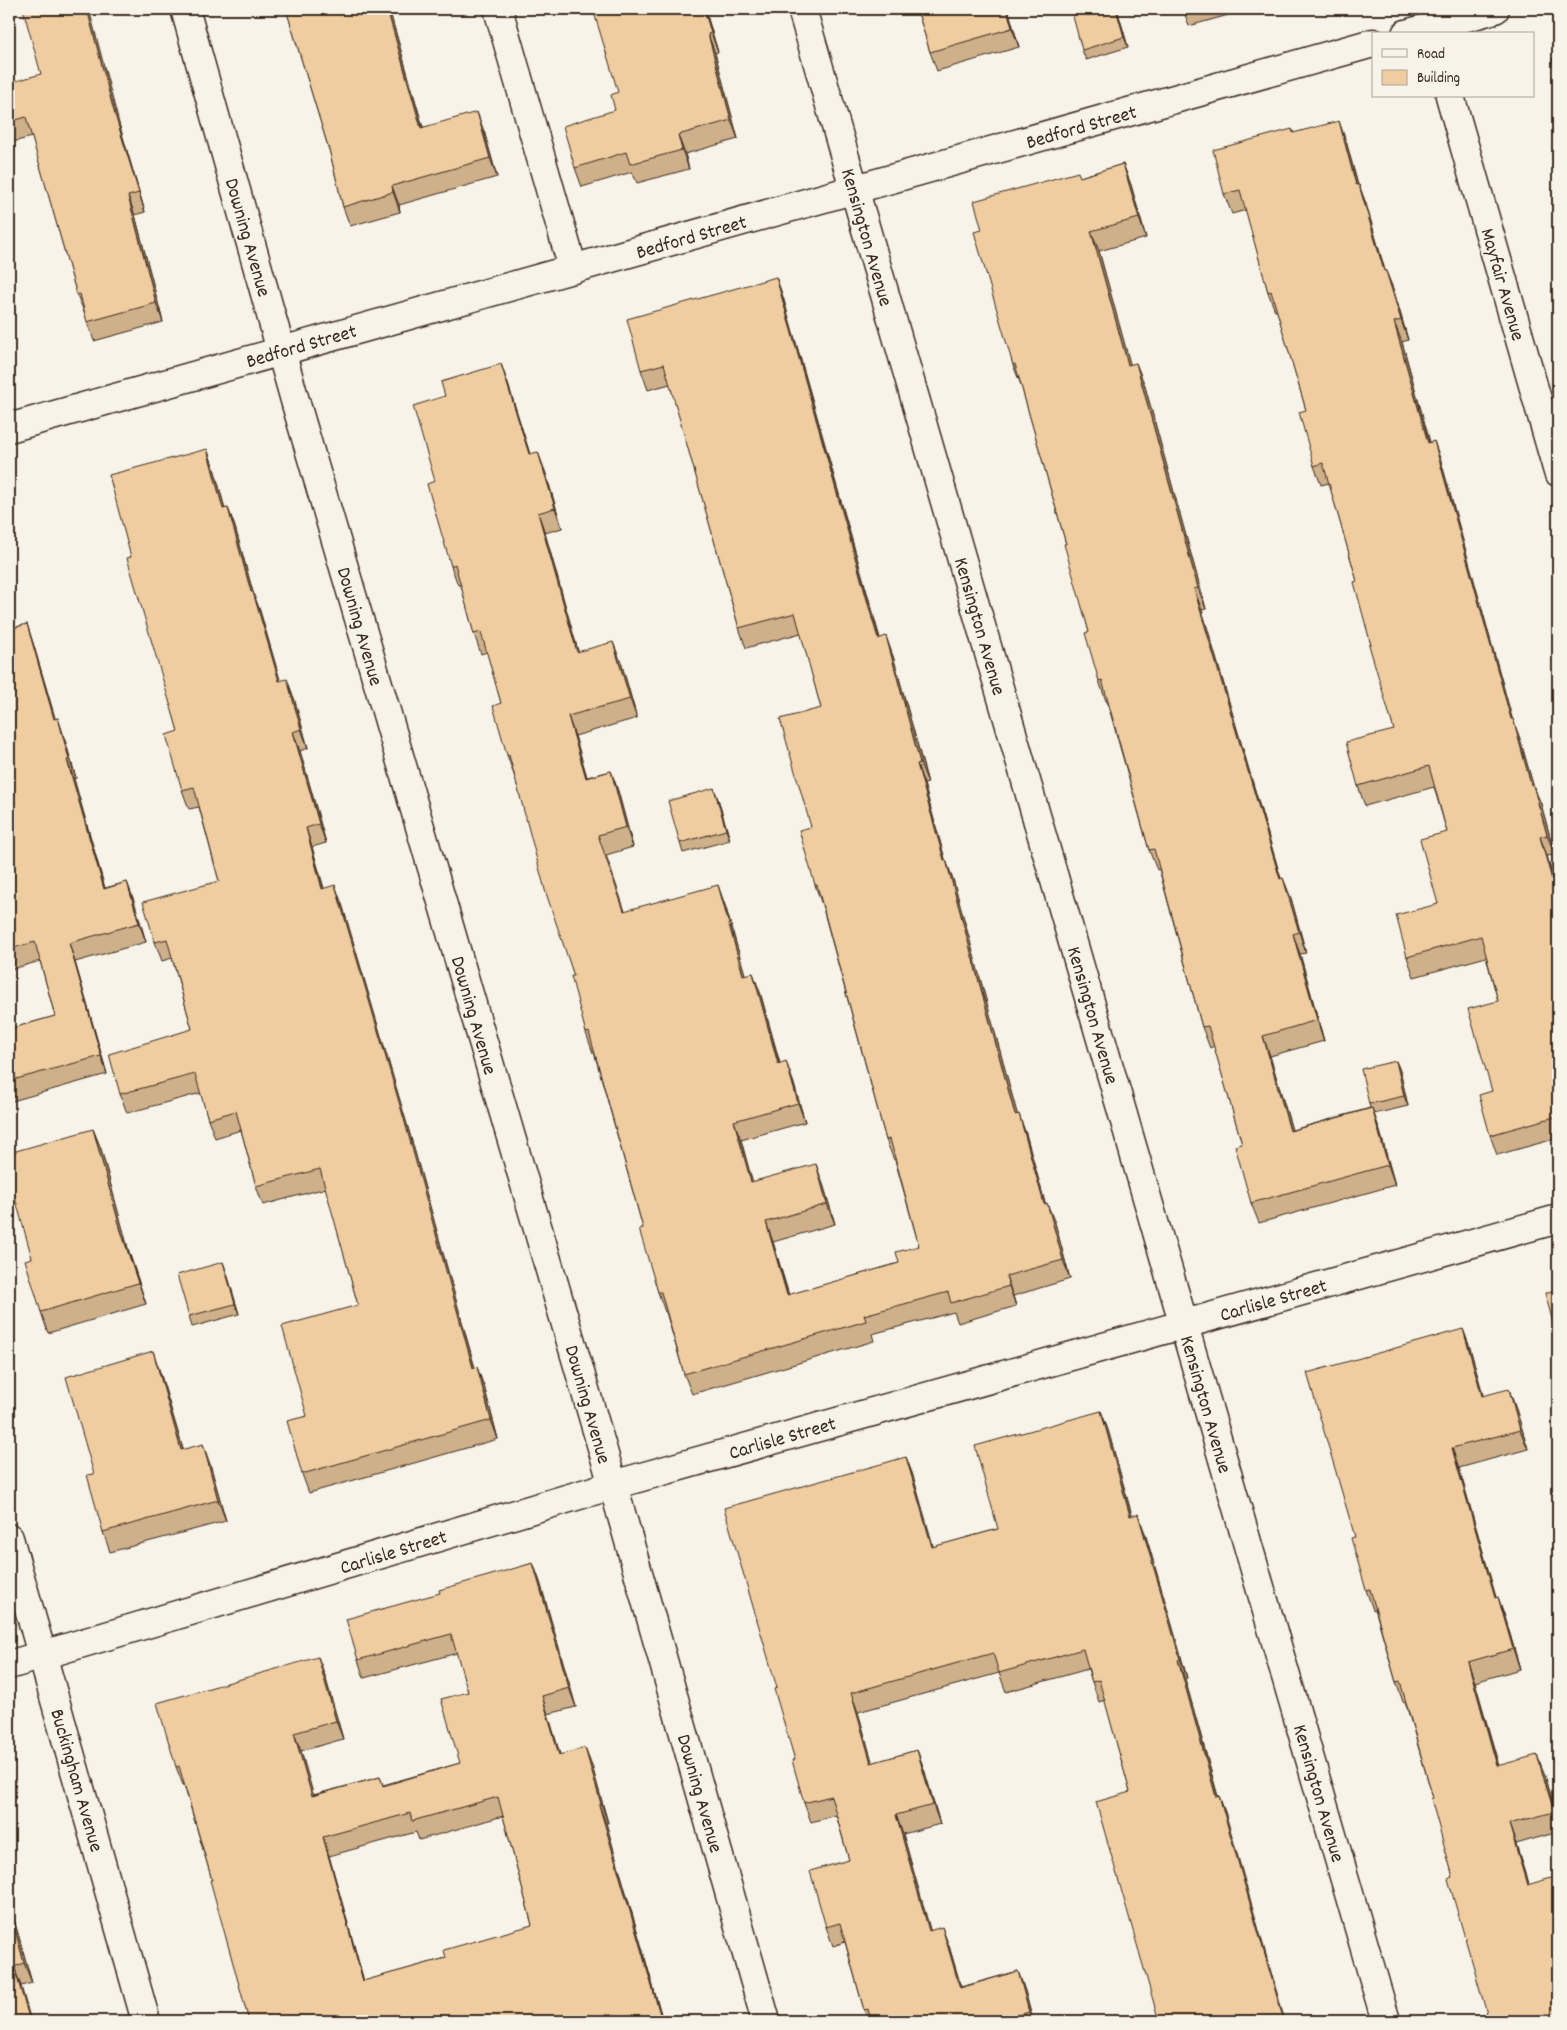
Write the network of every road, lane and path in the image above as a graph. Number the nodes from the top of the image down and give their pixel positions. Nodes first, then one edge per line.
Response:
1 (185, 9) edge
2 (498, 9) edge
3 (802, 9) edge
4 (1495, 9) edge
5 (1424, 26) edge
6 (1372, 43) edge
7 (1451, 98) edge
8 (854, 191) junction
9 (573, 269) junction
10 (280, 350) junction
11 (9, 428) edge
12 (1558, 472) edge
13 (1558, 1219) edge
14 (1184, 1323) junction
15 (613, 1485) junction
16 (9, 1538) edge
17 (42, 1655) junction
18 (9, 1665) edge
19 (146, 2021) edge
20 (766, 2021) edge
21 (1386, 2021) edge

1 - 10 street, Downing Avenue
2 - 9 street
3 - 8 street, Kensington Avenue
4 - 5 street
6 - 8 street, Bedford Street
7 - 12 street, Mayfair Avenue
8 - 9 street, Bedford Street
8 - 14 street, Kensington Avenue
9 - 10 street, Bedford Street
10 - 11 street, Bedford Street
10 - 15 street, Downing Avenue
13 - 14 street, Carlisle Street
14 - 15 street, Carlisle Street
14 - 21 street, Kensington Avenue
15 - 17 street, Carlisle Street
15 - 20 street, Downing Avenue
16 - 17 street, Buckingham Avenue
17 - 18 street, Carlisle Street
17 - 19 street, Buckingham Avenue

